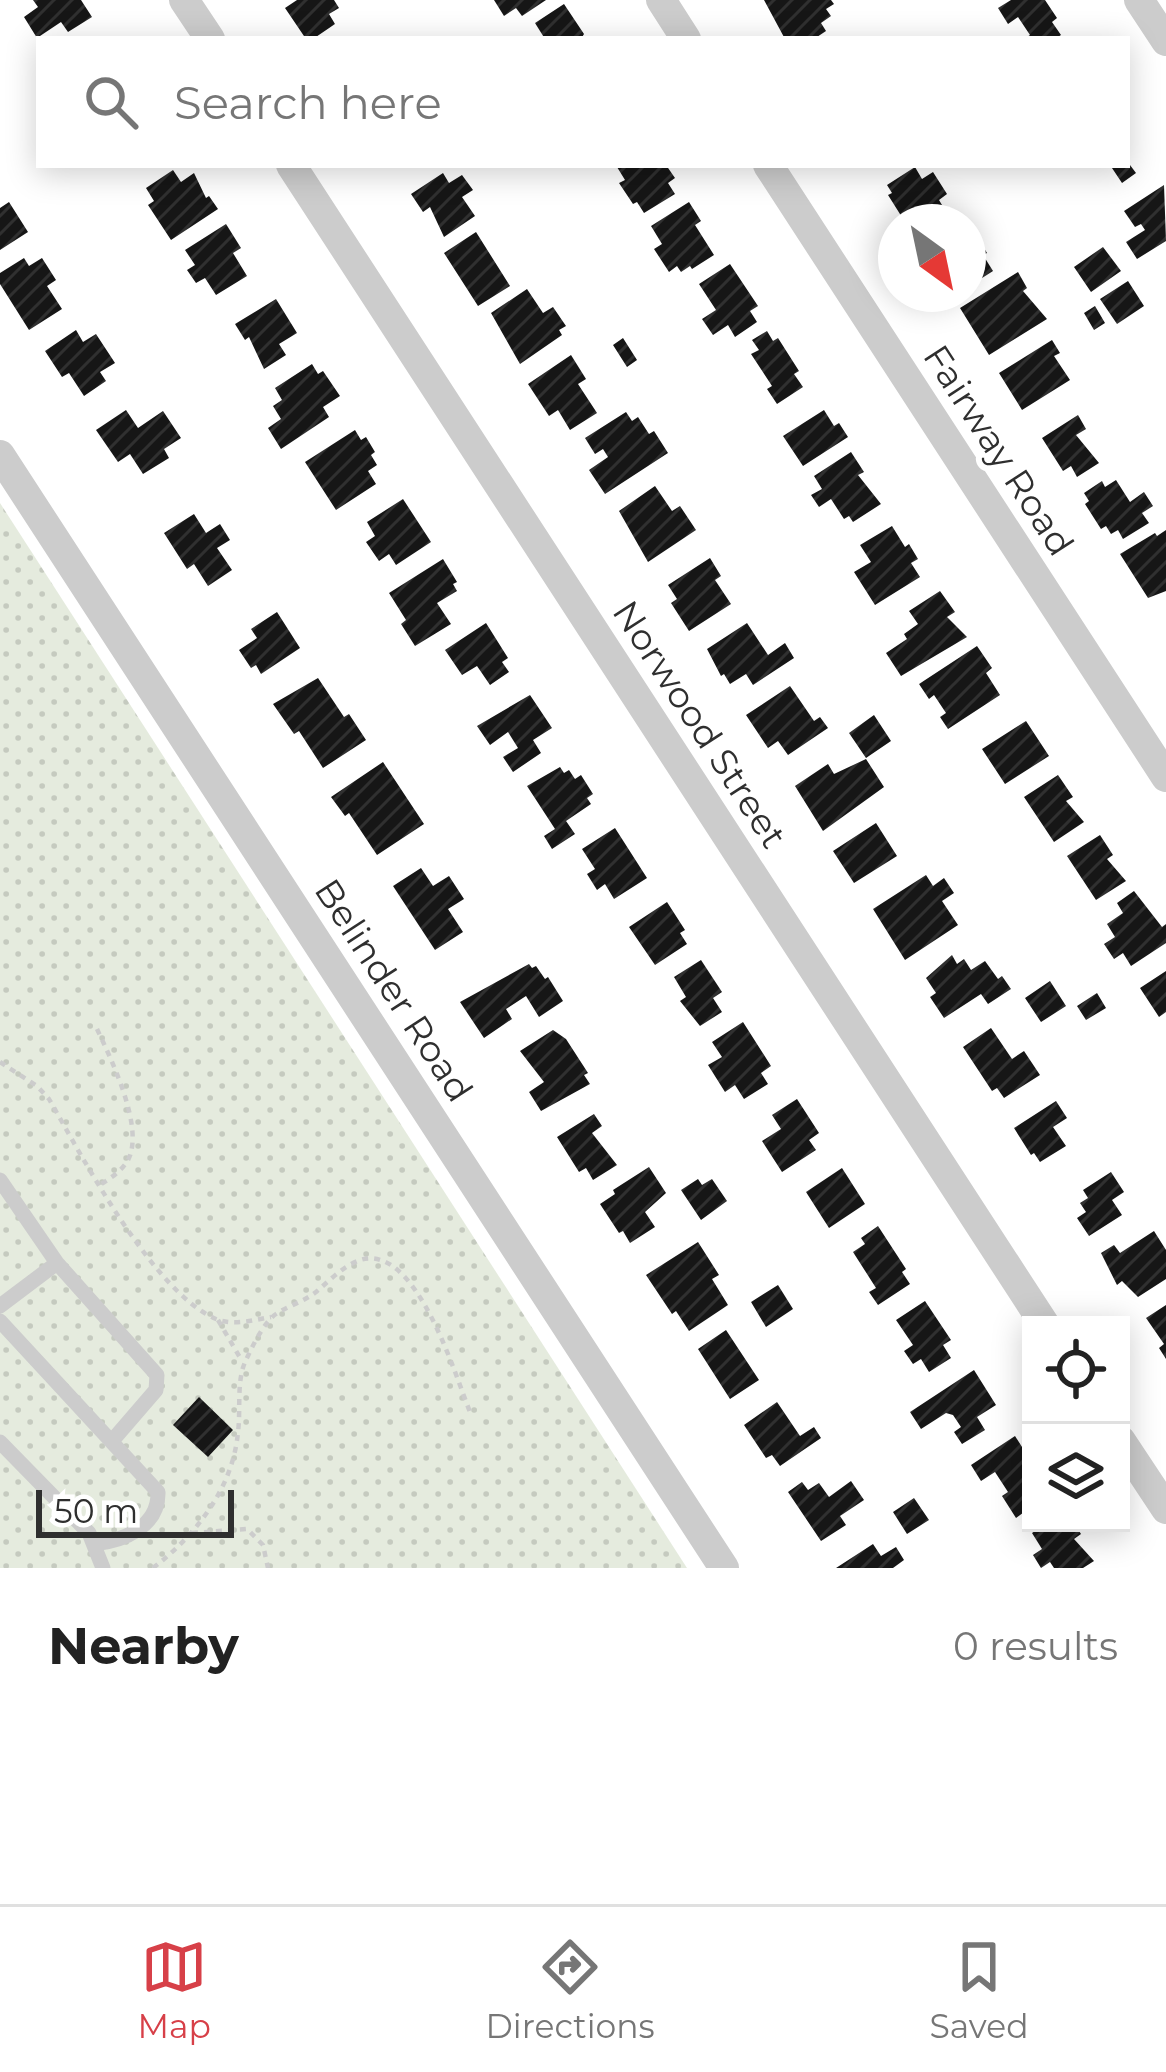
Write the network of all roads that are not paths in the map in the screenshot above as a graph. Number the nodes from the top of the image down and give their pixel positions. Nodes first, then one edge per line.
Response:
1 (184, 0) edge
2 (661, 0) edge
3 (1139, 0) edge
4 (208, 36) edge
5 (684, 36) edge
6 (1166, 41) edge
7 (293, 168) edge
8 (769, 168) edge
9 (0, 455) edge
10 (1166, 777) edge
11 (0, 1180) edge
12 (57, 1263) junction
13 (0, 1306) edge
14 (1039, 1316) edge
15 (0, 1321) edge
16 (112, 1441) junction
17 (0, 1442) edge
18 (1130, 1455) edge
19 (1166, 1509) edge
20 (94, 1544) junction
21 (103, 1568) edge
22 (724, 1568) edge

1 - 4 street
2 - 5 street
3 - 6 street
7 - 14 street, Norwood Street
8 - 10 street, Fairway Road
9 - 22 street, Belinder Road
11 - 12 lane
12 - 13 lane
12 - 16 lane
15 - 16 lane
16 - 20 lane
17 - 20 lane
18 - 19 street
20 - 21 lane

